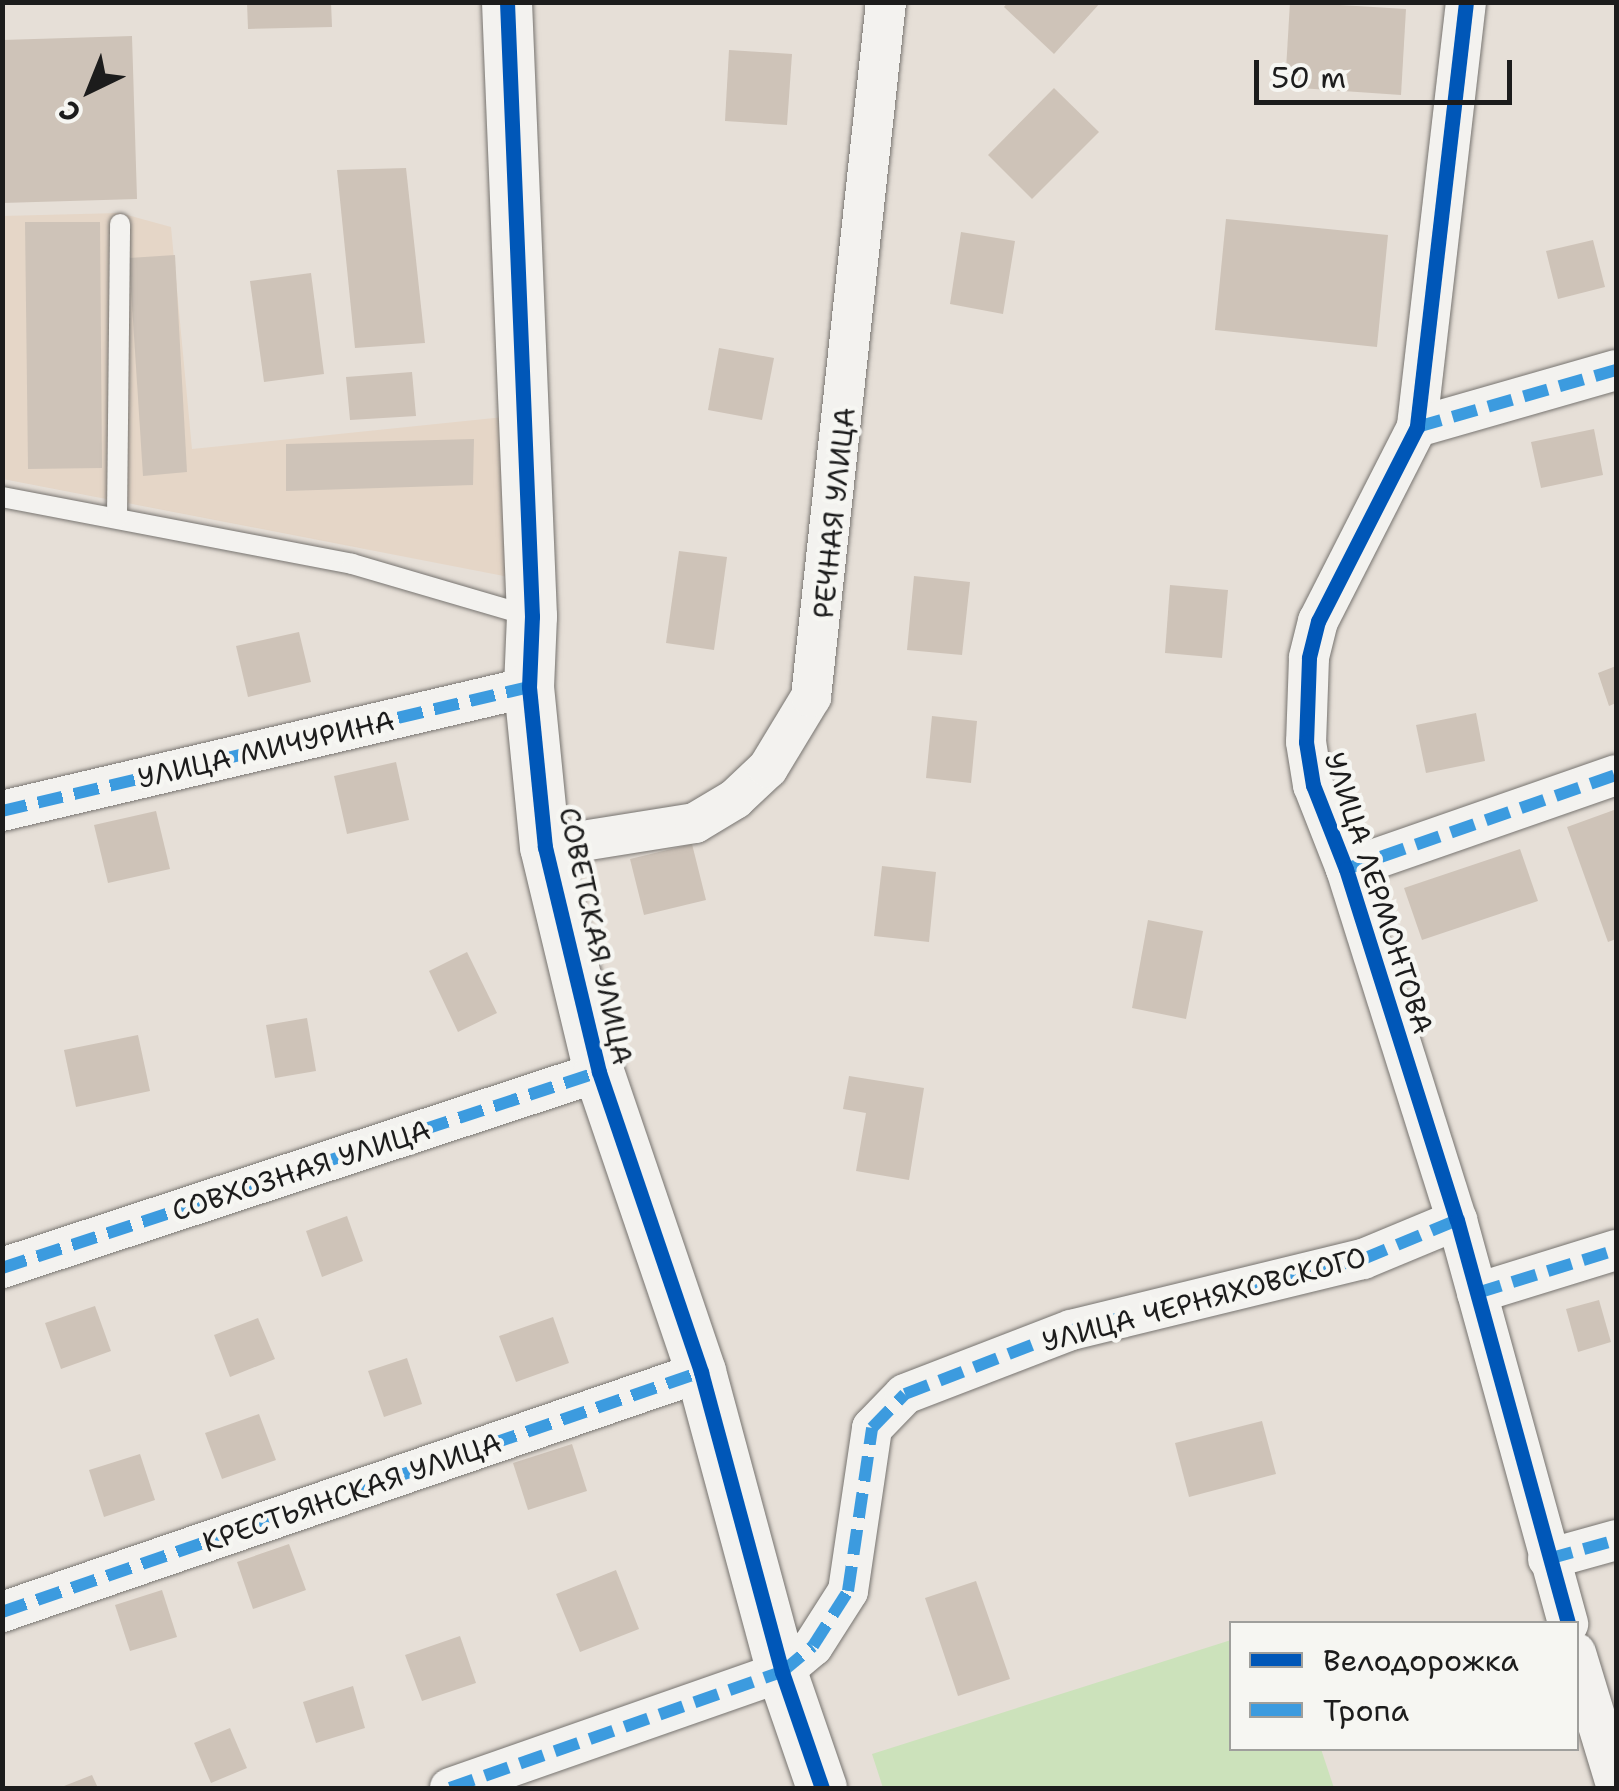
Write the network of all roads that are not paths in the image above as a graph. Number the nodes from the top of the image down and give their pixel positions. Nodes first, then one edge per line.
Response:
1 (507, 2) edge
2 (886, 2) edge
3 (1466, 2) edge
4 (120, 224) dead end
5 (1616, 370) edge
6 (1417, 426) junction
7 (2, 497) edge
8 (117, 518) junction
9 (532, 616) junction
10 (529, 687) junction
11 (1616, 774) edge
12 (2, 811) edge
13 (545, 847) junction
14 (1346, 869) junction
15 (599, 1072) junction
16 (1456, 1220) junction
17 (1616, 1250) edge
18 (2, 1268) edge
19 (1477, 1293) junction
20 (701, 1372) junction
21 (1616, 1540) edge
22 (1548, 1559) junction
23 (2, 1612) edge
24 (1567, 1621) edge
25 (1579, 1663) edge
26 (782, 1672) junction
27 (1616, 1785) edge
28 (450, 1788) edge
29 (822, 1788) edge

1 - 9 street, СОВЕТСКАЯ УЛИЦА
2 - 13 street, РЕЧНАЯ УЛИЦА
3 - 6 street, УЛИЦА ЛЕРМОНТОВА
4 - 8 lane
5 - 6 street
6 - 14 street, УЛИЦА ЛЕРМОНТОВА
7 - 8 lane
8 - 9 lane
9 - 10 street, СОВЕТСКАЯ УЛИЦА
10 - 12 street, УЛИЦА МИЧУРИНА
10 - 13 street, СОВЕТСКАЯ УЛИЦА
11 - 14 street
13 - 15 street, СОВЕТСКАЯ УЛИЦА
14 - 16 street, УЛИЦА ЛЕРМОНТОВА
15 - 18 street, СОВХОЗНАЯ УЛИЦА
15 - 20 street, СОВЕТСКАЯ УЛИЦА
16 - 19 street, УЛИЦА ЛЕРМОНТОВА
16 - 26 street, УЛИЦА ЧЕРНЯХОВСКОГО
17 - 19 street
19 - 22 street, УЛИЦА ЛЕРМОНТОВА
20 - 23 street, КРЕСТЬЯНСКАЯ УЛИЦА
20 - 26 street, СОВЕТСКАЯ УЛИЦА
21 - 22 street
22 - 24 street, УЛИЦА ЛЕРМОНТОВА
25 - 27 street
26 - 28 street, УЛИЦА ЧЕРНЯХОВСКОГО
26 - 29 street, СОВЕТСКАЯ УЛИЦА

